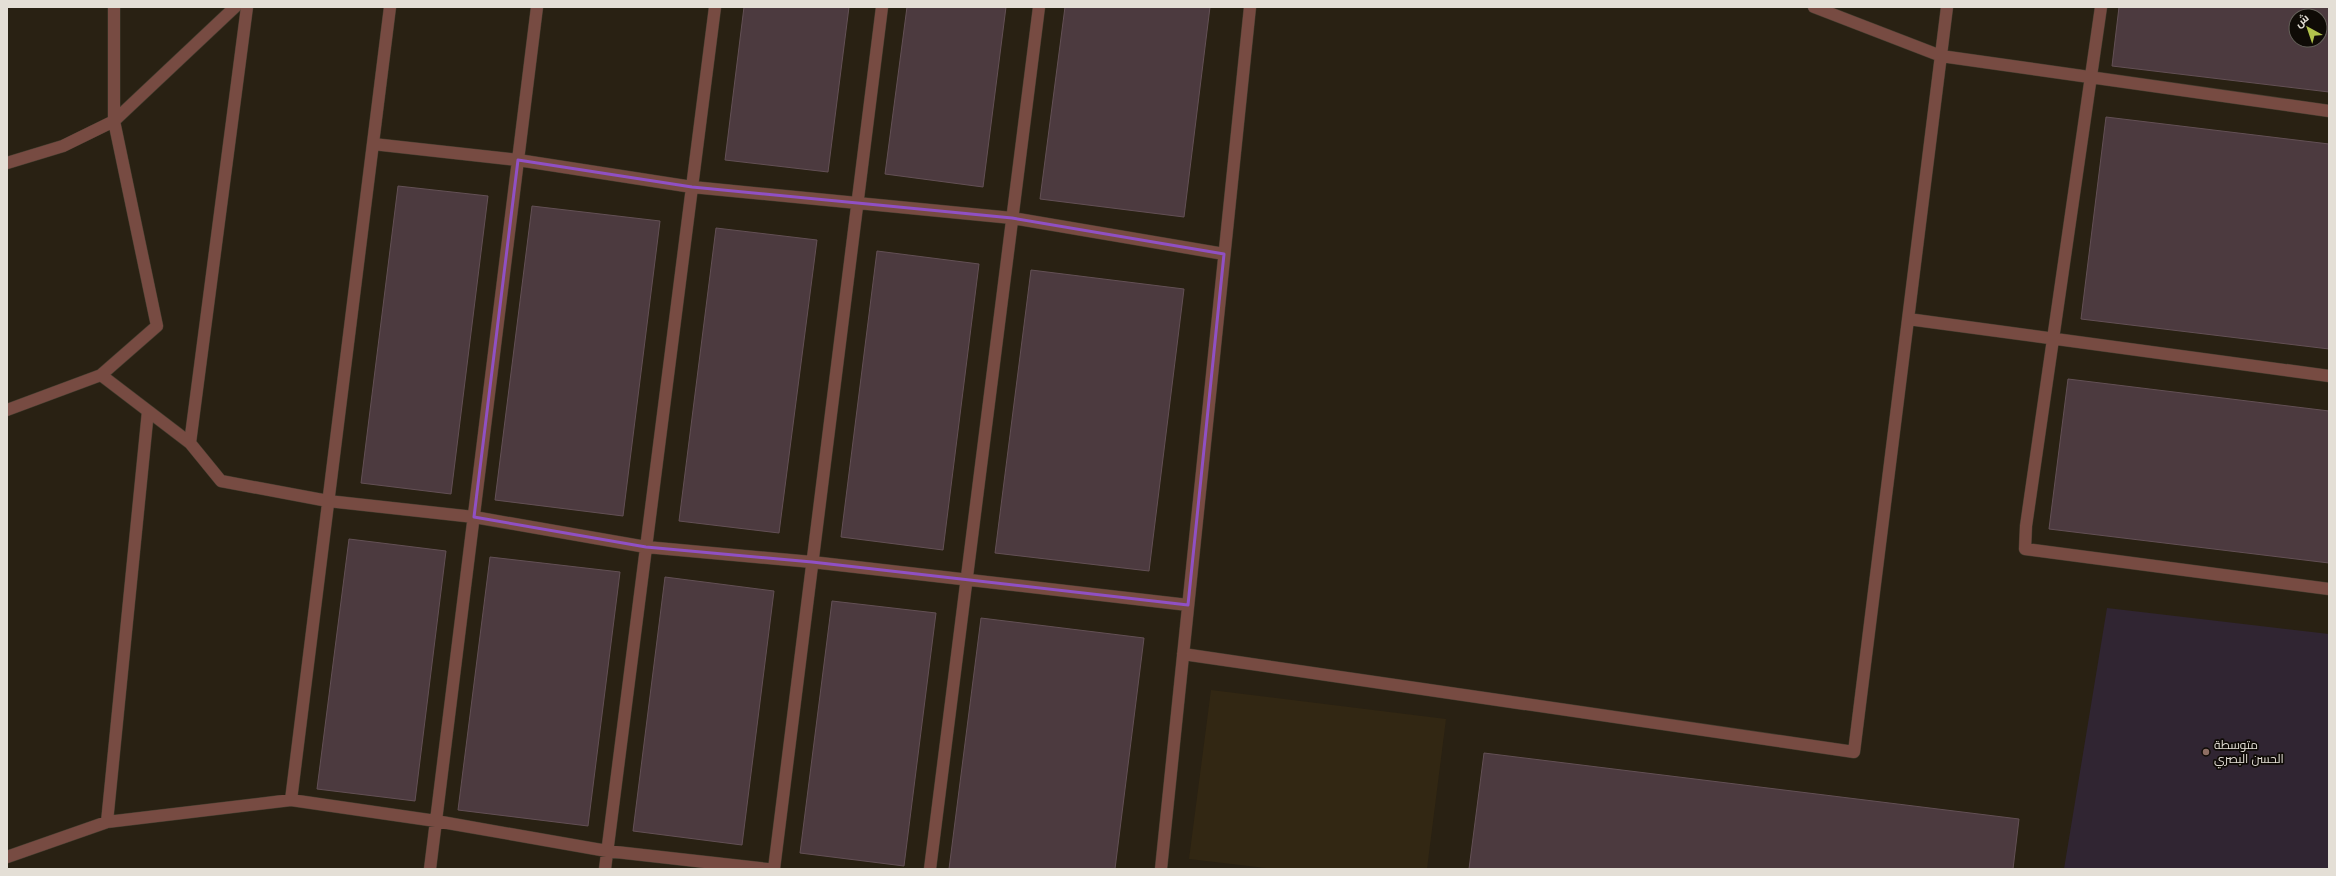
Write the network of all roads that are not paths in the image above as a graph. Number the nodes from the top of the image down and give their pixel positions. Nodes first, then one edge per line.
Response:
1 (114, 7) edge
2 (235, 7) edge
3 (247, 7) edge
4 (390, 7) edge
5 (537, 7) edge
6 (715, 7) edge
7 (882, 7) edge
8 (1039, 7) edge
9 (1250, 7) edge
10 (1814, 7) edge
11 (1947, 7) edge
12 (2101, 7) edge
13 (1941, 56) junction
14 (2092, 78) junction
15 (2329, 111) edge
16 (114, 121) junction
17 (373, 144) junction
18 (518, 160) junction
19 (7, 163) edge
20 (692, 187) junction
21 (857, 203) junction
22 (1012, 218) junction
23 (1224, 254) junction
24 (1908, 319) junction
25 (2054, 338) junction
26 (101, 375) junction
27 (2329, 376) edge
28 (7, 410) edge
29 (148, 411) junction
30 (190, 443) junction
31 (328, 501) junction
32 (474, 517) junction
33 (646, 547) junction
34 (812, 562) junction
35 (966, 580) junction
36 (2329, 589) edge
37 (1188, 606) junction
38 (1183, 654) junction
39 (291, 800) junction
40 (436, 821) junction
41 (107, 822) junction
42 (608, 851) junction
43 (7, 857) edge
44 (430, 869) edge
45 (605, 869) edge
46 (767, 869) edge
47 (774, 869) edge
48 (930, 869) edge
49 (1161, 869) edge

1 - 16 street
2 - 16 street
3 - 30 street
4 - 17 street
5 - 18 street
6 - 20 street
7 - 21 street
8 - 22 street
9 - 23 street
10 - 13 street
11 - 13 street
12 - 14 street
13 - 14 street
13 - 24 street
14 - 15 street
14 - 25 street
16 - 19 street
16 - 26 street
17 - 18 street
17 - 31 street
18 - 20 street
18 - 32 street
20 - 21 street
20 - 33 street
21 - 22 street
21 - 34 street
22 - 23 street
22 - 35 street
23 - 37 street
24 - 25 street
24 - 38 street
25 - 27 street
25 - 36 street
26 - 28 street
26 - 29 street
29 - 30 street
29 - 41 street
30 - 31 street
31 - 32 street
31 - 39 street
32 - 33 street
32 - 40 street
33 - 34 street
33 - 42 street
34 - 35 street
34 - 47 street
35 - 37 street
35 - 48 street
37 - 38 street
38 - 49 street
39 - 40 street
39 - 41 street
40 - 42 street
40 - 44 street
41 - 43 street
42 - 45 street
42 - 46 street

